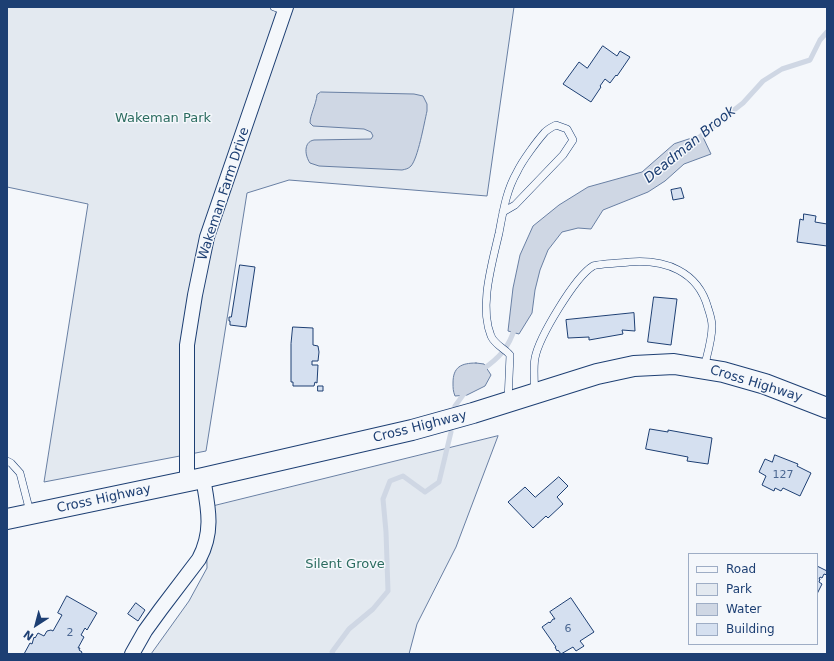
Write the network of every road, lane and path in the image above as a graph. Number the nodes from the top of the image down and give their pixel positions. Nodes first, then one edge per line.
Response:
1 (282, 8) edge
2 (503, 212) junction
3 (704, 368) junction
4 (534, 394) junction
5 (508, 402) junction
6 (827, 408) edge
7 (7, 461) edge
8 (195, 480) junction
9 (31, 514) junction
10 (7, 519) edge
11 (132, 654) edge

1 - 8 street, Wakeman Farm Drive
2 - 2 lane
2 - 5 lane
3 - 4 street, Cross Highway
3 - 4 lane
3 - 6 street, Cross Highway
4 - 5 street, Cross Highway
5 - 8 street, Cross Highway
7 - 9 lane
8 - 9 street, Cross Highway
8 - 11 street, Wakeman Farm Drive
9 - 10 street, Cross Highway

